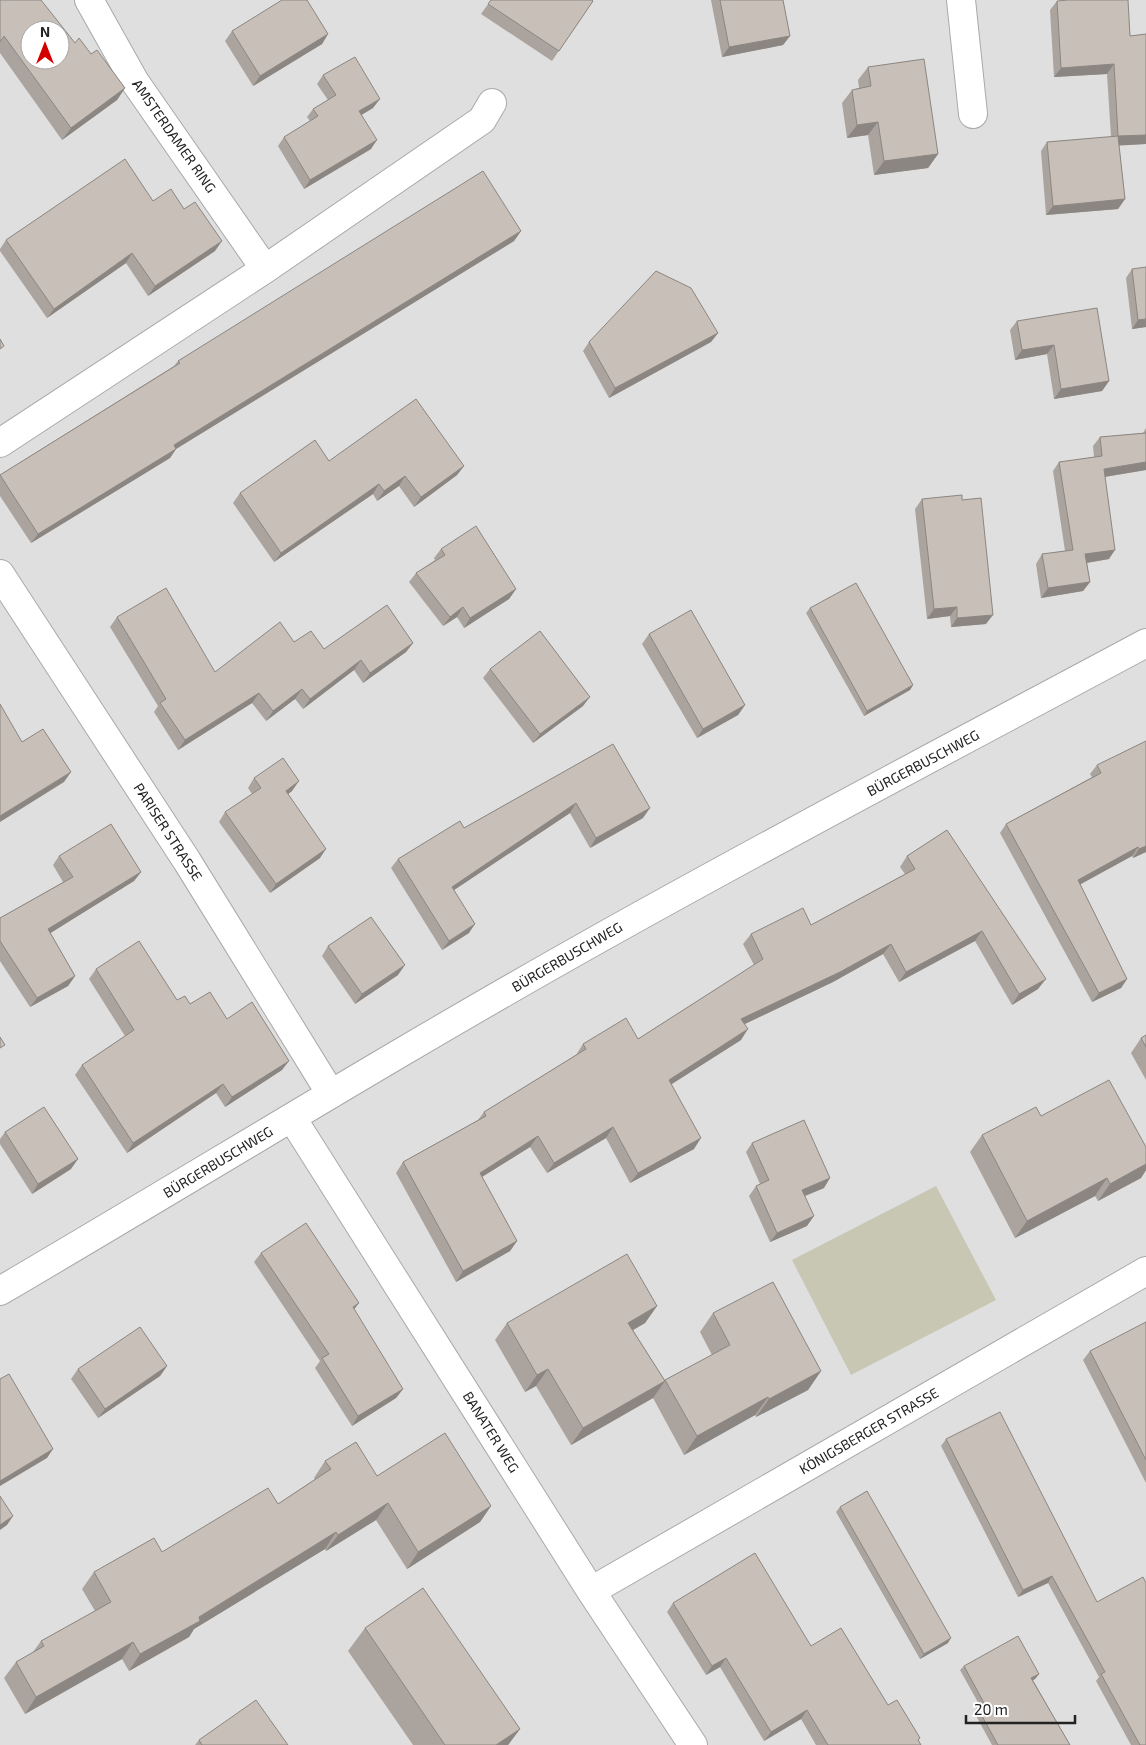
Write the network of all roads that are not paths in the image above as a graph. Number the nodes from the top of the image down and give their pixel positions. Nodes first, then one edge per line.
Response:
1 (89, 0) edge
2 (961, 0) edge
3 (492, 103) dead end
4 (973, 114) dead end
5 (265, 268) junction
6 (0, 443) edge
7 (0, 574) edge
8 (1146, 643) edge
9 (331, 1094) junction
10 (292, 1118) junction
11 (1146, 1271) edge
12 (0, 1291) edge
13 (591, 1591) junction
14 (693, 1745) edge

1 - 5 street, AMSTERDAMER RING
2 - 4 street
3 - 5 street
5 - 6 street
7 - 9 street, PARISER STRASSE
8 - 9 street, BÜRGERBUSCHWEG
9 - 10 street, BÜRGERBUSCHWEG
10 - 12 street, BÜRGERBUSCHWEG
10 - 13 street, BANATER WEG
11 - 13 street, KÖNIGSBERGER STRASSE
13 - 14 street, BANATER WEG

